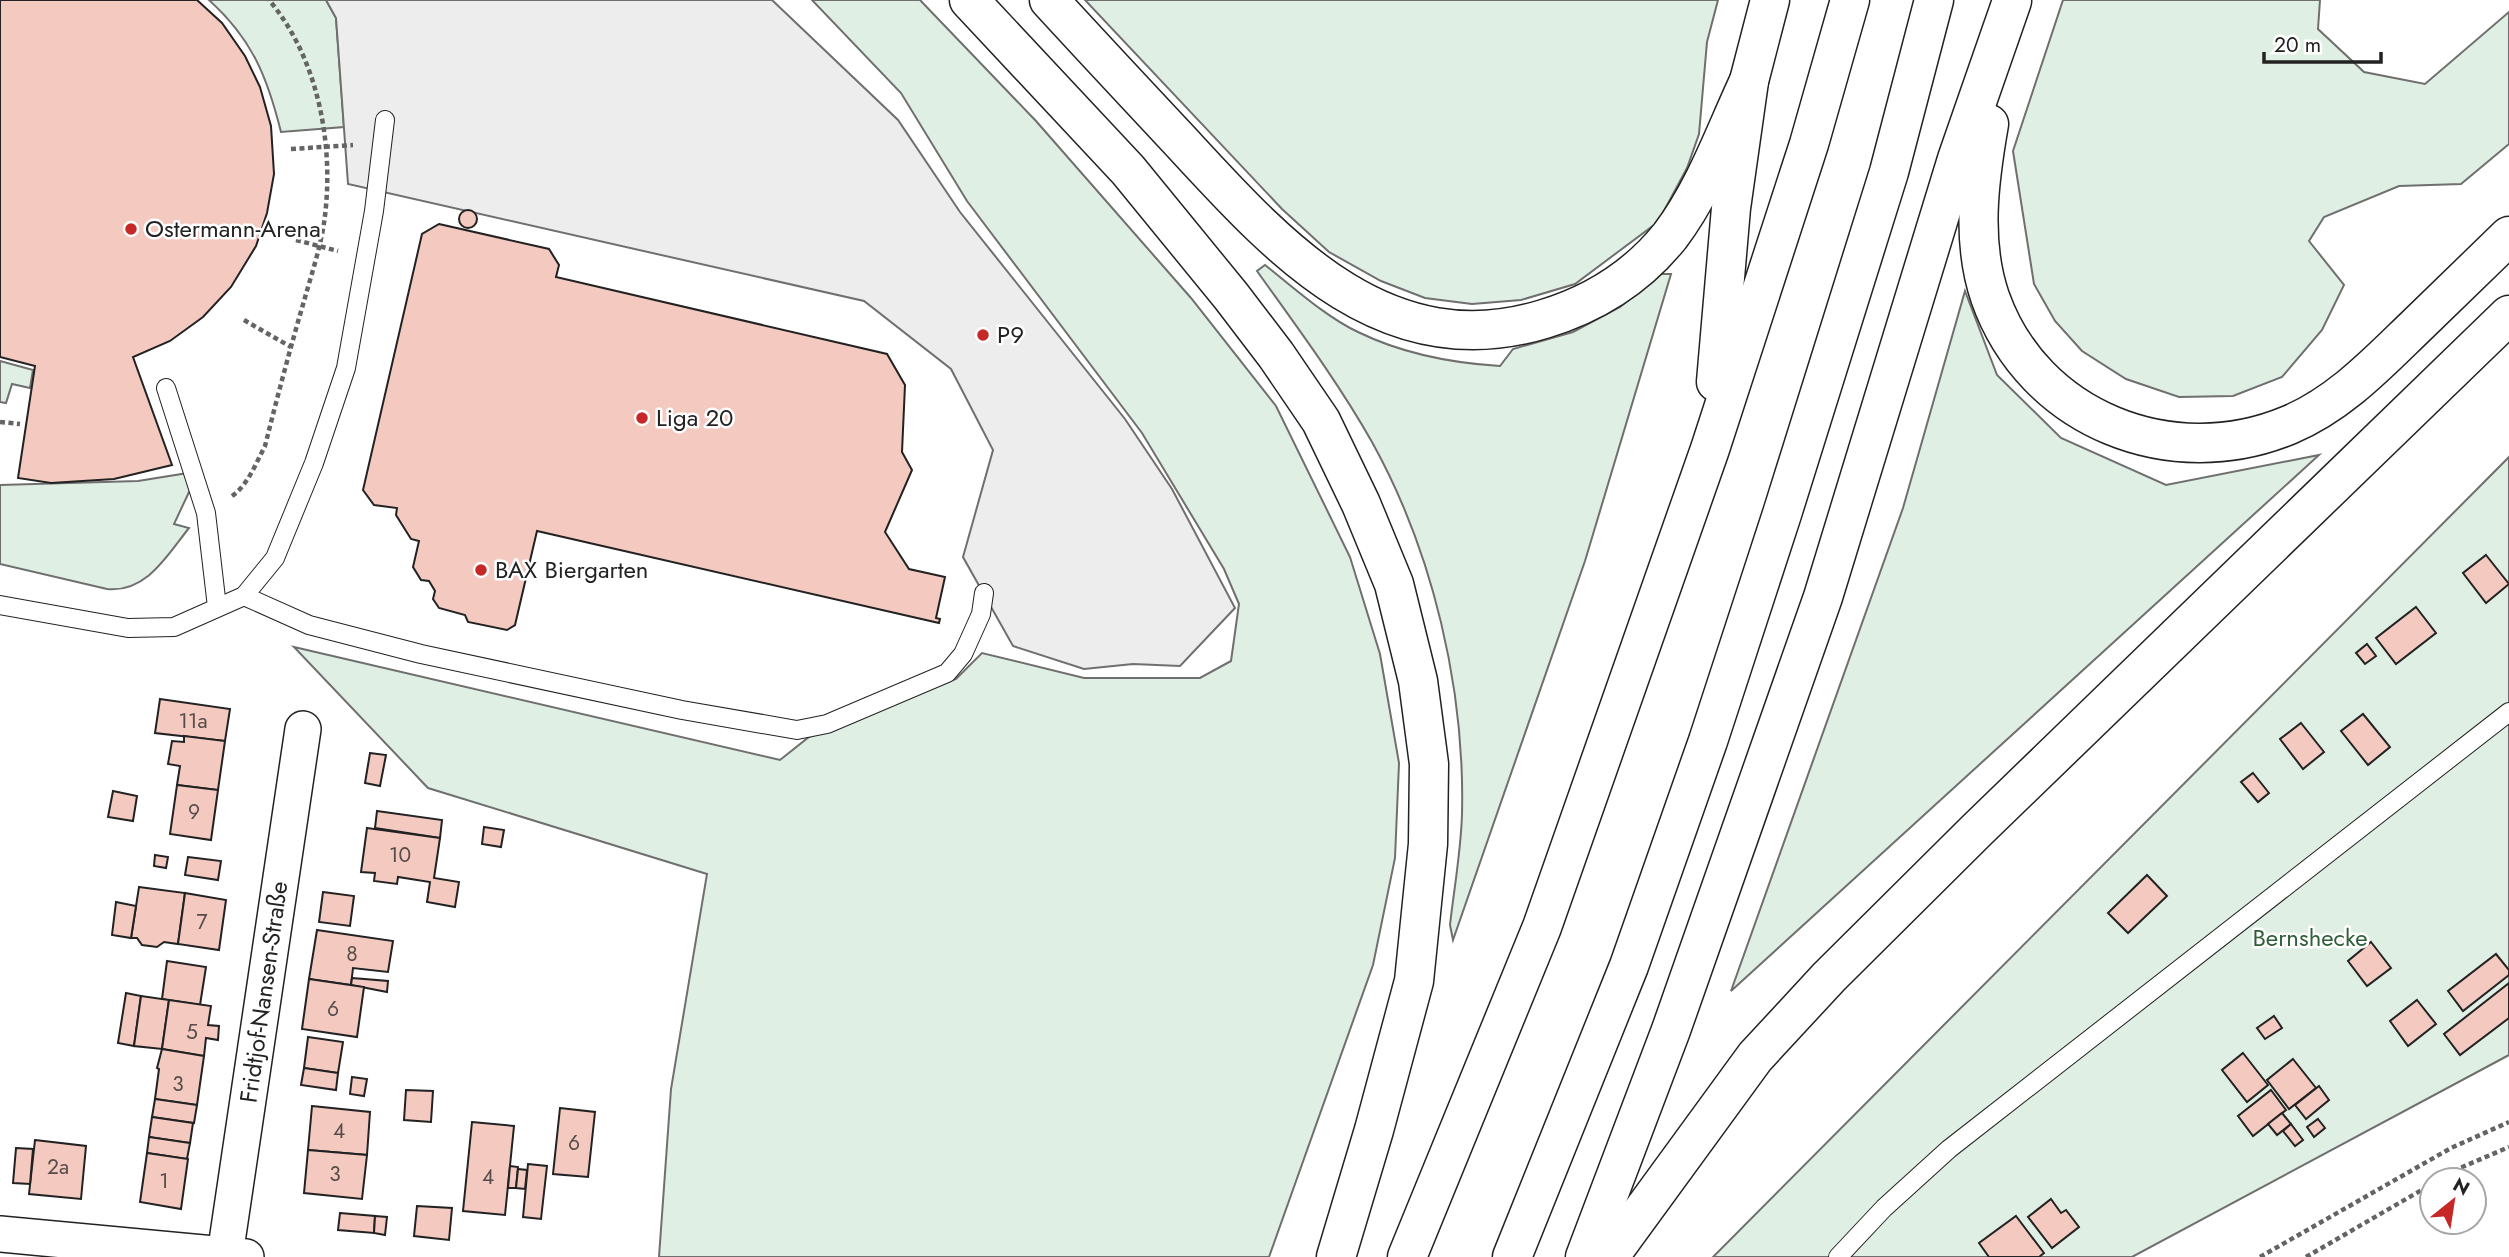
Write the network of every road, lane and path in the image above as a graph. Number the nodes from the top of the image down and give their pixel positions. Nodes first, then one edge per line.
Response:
1 (270, 0) edge
2 (969, 0) edge
3 (1049, 0) edge
4 (1770, 0) edge
5 (1850, 0) edge
6 (1934, 0) edge
7 (2012, 1) edge
8 (1749, 81) junction
9 (384, 120) dead end
10 (382, 143) junction
11 (326, 146) junction
12 (291, 149) dead end
13 (2509, 236) edge
14 (296, 240) dead end
15 (318, 247) junction
16 (366, 258) junction
17 (2509, 315) edge
18 (244, 320) dead end
19 (291, 347) junction
20 (166, 388) dead end
21 (0, 422) edge
22 (20, 424) dead end
23 (1710, 449) junction
24 (206, 513) junction
25 (984, 593) dead end
26 (244, 596) junction
27 (0, 605) edge
28 (217, 607) junction
29 (2509, 712) edge
30 (303, 729) dead end
31 (2509, 1122) edge
32 (2509, 1147) edge
33 (2465, 1166) edge
34 (2418, 1192) edge
35 (0, 1234) edge
36 (235, 1256) edge
37 (1336, 1257) edge
38 (1408, 1257) edge
39 (1512, 1257) edge
40 (1585, 1257) edge
41 (1609, 1257) edge
42 (1838, 1257) edge
43 (2260, 1257) edge
44 (2306, 1257) edge

1 - 11 path
2 - 37 highway
3 - 8 highway
4 - 8 highway
5 - 23 highway
6 - 39 highway
7 - 13 highway
7 - 40 highway
8 - 23 highway
9 - 10 lane
10 - 11 path
10 - 16 lane
11 - 12 path
11 - 15 path
14 - 15 path
15 - 16 path
15 - 19 path
16 - 26 lane
17 - 41 highway
18 - 19 path
19 - 24 path
20 - 24 lane
21 - 22 path
23 - 38 highway
24 - 28 lane
25 - 26 lane
26 - 28 lane
27 - 28 lane
29 - 42 lane
30 - 36 street, Fridtjof-Nansen-Straße
31 - 43 path
32 - 33 path
34 - 44 path
35 - 36 street

